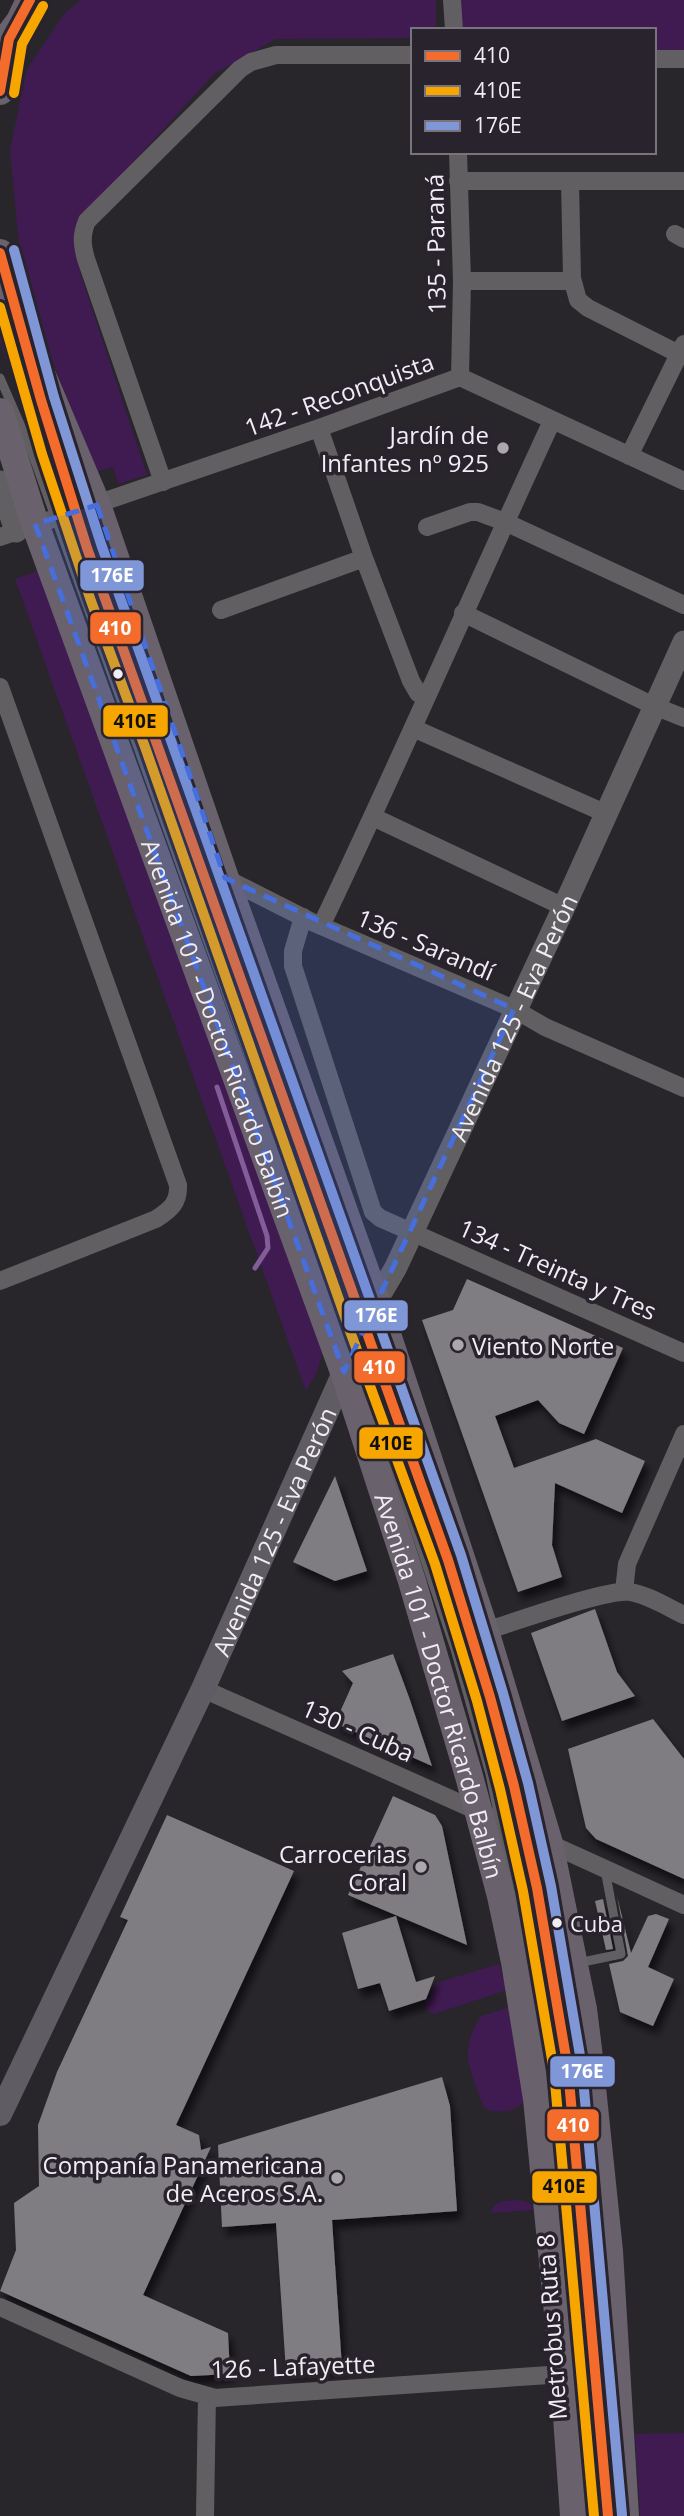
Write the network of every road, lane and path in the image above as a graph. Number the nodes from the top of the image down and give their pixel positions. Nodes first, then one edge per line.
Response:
1 (48, 0) edge
2 (452, 0) edge
3 (15, 27) edge
4 (454, 28) edge
5 (411, 55) edge
6 (656, 60) edge
7 (684, 60) edge
8 (0, 91) edge
9 (458, 154) edge
10 (458, 181) junction
11 (570, 181) junction
12 (684, 181) edge
13 (0, 253) edge
14 (572, 278) junction
15 (461, 281) junction
16 (682, 349) edge
17 (460, 377) junction
18 (0, 378) edge
19 (0, 412) edge
20 (552, 421) junction
21 (319, 428) junction
22 (629, 456) junction
23 (684, 481) edge
24 (0, 482) edge
25 (163, 482) junction
26 (87, 508) junction
27 (505, 522) junction
28 (26, 527) edge
29 (427, 527) dead end
30 (364, 558) junction
31 (684, 605) edge
32 (221, 610) dead end
33 (463, 613) junction
34 (684, 642) edge
35 (0, 687) edge
36 (426, 698) junction
37 (654, 706) junction
38 (684, 718) edge
39 (413, 728) junction
40 (607, 814) junction
41 (373, 817) junction
42 (225, 878) junction
43 (564, 907) junction
44 (303, 917) junction
45 (321, 926) junction
46 (514, 1009) junction
47 (684, 1088) edge
48 (412, 1230) junction
49 (0, 1281) edge
50 (376, 1301) junction
51 (363, 1326) junction
52 (684, 1353) edge
53 (349, 1361) junction
54 (684, 1434) edge
55 (624, 1591) junction
56 (684, 1615) edge
57 (485, 1631) junction
58 (203, 1689) junction
59 (489, 1815) junction
60 (537, 1838) junction
61 (605, 1868) junction
62 (684, 1905) edge
63 (574, 1964) junction
64 (0, 2114) edge
65 (609, 2251) junction
66 (0, 2307) edge
67 (564, 2374) junction
68 (207, 2396) junction
69 (205, 2516) edge
70 (574, 2516) edge
71 (584, 2516) edge
72 (608, 2516) edge
73 (625, 2516) edge

1 - 3 main road
2 - 4 street
3 - 8 main road
5 - 25 street
6 - 7 street
9 - 10 street, 135 - Paraná
10 - 11 street
10 - 15 street, 135 - Paraná
11 - 12 street
11 - 14 street
13 - 26 main road
14 - 15 street
14 - 16 street
15 - 17 street, 135 - Paraná
16 - 22 street
17 - 20 street, 142 - Reconquista
17 - 21 street, 142 - Reconquista
18 - 28 lane
19 - 28 main road, Avenida 101 - Doctor Ricardo Balbín
20 - 22 street, 142 - Reconquista
20 - 27 street
21 - 25 street, 142 - Reconquista
21 - 30 street
22 - 23 street, 142 - Reconquista
24 - 28 street
25 - 26 street, 142 - Reconquista
26 - 28 street, 142 - Reconquista
26 - 42 main road
26 - 51 lane, Metrobus Ruta 8
27 - 29 street
27 - 31 street
27 - 33 street
28 - 53 main road, Avenida 101 - Doctor Ricardo Balbín
30 - 32 street
30 - 36 street
33 - 36 street
33 - 37 street
34 - 37 street, Avenida 125 - Eva Perón
35 - 49 street
36 - 39 street
37 - 38 street
37 - 40 street, Avenida 125 - Eva Perón
39 - 40 street
39 - 41 street
40 - 43 street, Avenida 125 - Eva Perón
41 - 43 street
41 - 45 street
42 - 44 street, 136 - Sarandí
42 - 50 main road
43 - 46 street, Avenida 125 - Eva Perón
44 - 45 street, 136 - Sarandí
44 - 48 street, 134 - Treinta y Tres
45 - 46 street, 136 - Sarandí
46 - 47 street, 136 - Sarandí
46 - 48 street, Avenida 125 - Eva Perón
48 - 50 street, Avenida 125 - Eva Perón
48 - 52 street, 134 - Treinta y Tres
50 - 51 main road, Avenida 125 - Eva Perón
50 - 57 main road
51 - 53 main road, Avenida 125 - Eva Perón
51 - 60 lane, Metrobus Ruta 8
53 - 58 main road, Avenida 125 - Eva Perón
53 - 59 main road, Avenida 101 - Doctor Ricardo Balbín
54 - 55 street
55 - 56 street
55 - 57 street
57 - 60 main road
58 - 59 street, 130 - Cuba
58 - 64 main road, Avenida 125 - Eva Perón
59 - 60 street, 130 - Cuba
59 - 67 main road, Avenida 101 - Doctor Ricardo Balbín
59 - 71 lane, Metrobus Ruta 8
60 - 61 street, 130 - Cuba
60 - 63 main road
60 - 72 lane, Metrobus Ruta 8
61 - 62 street, 130 - Cuba
61 - 63 lane
63 - 65 main road
65 - 72 lane
65 - 73 main road
66 - 68 street, 126 - Lafayette
67 - 68 street, 126 - Lafayette
67 - 70 main road, Avenida 101 - Doctor Ricardo Balbín
68 - 69 street

